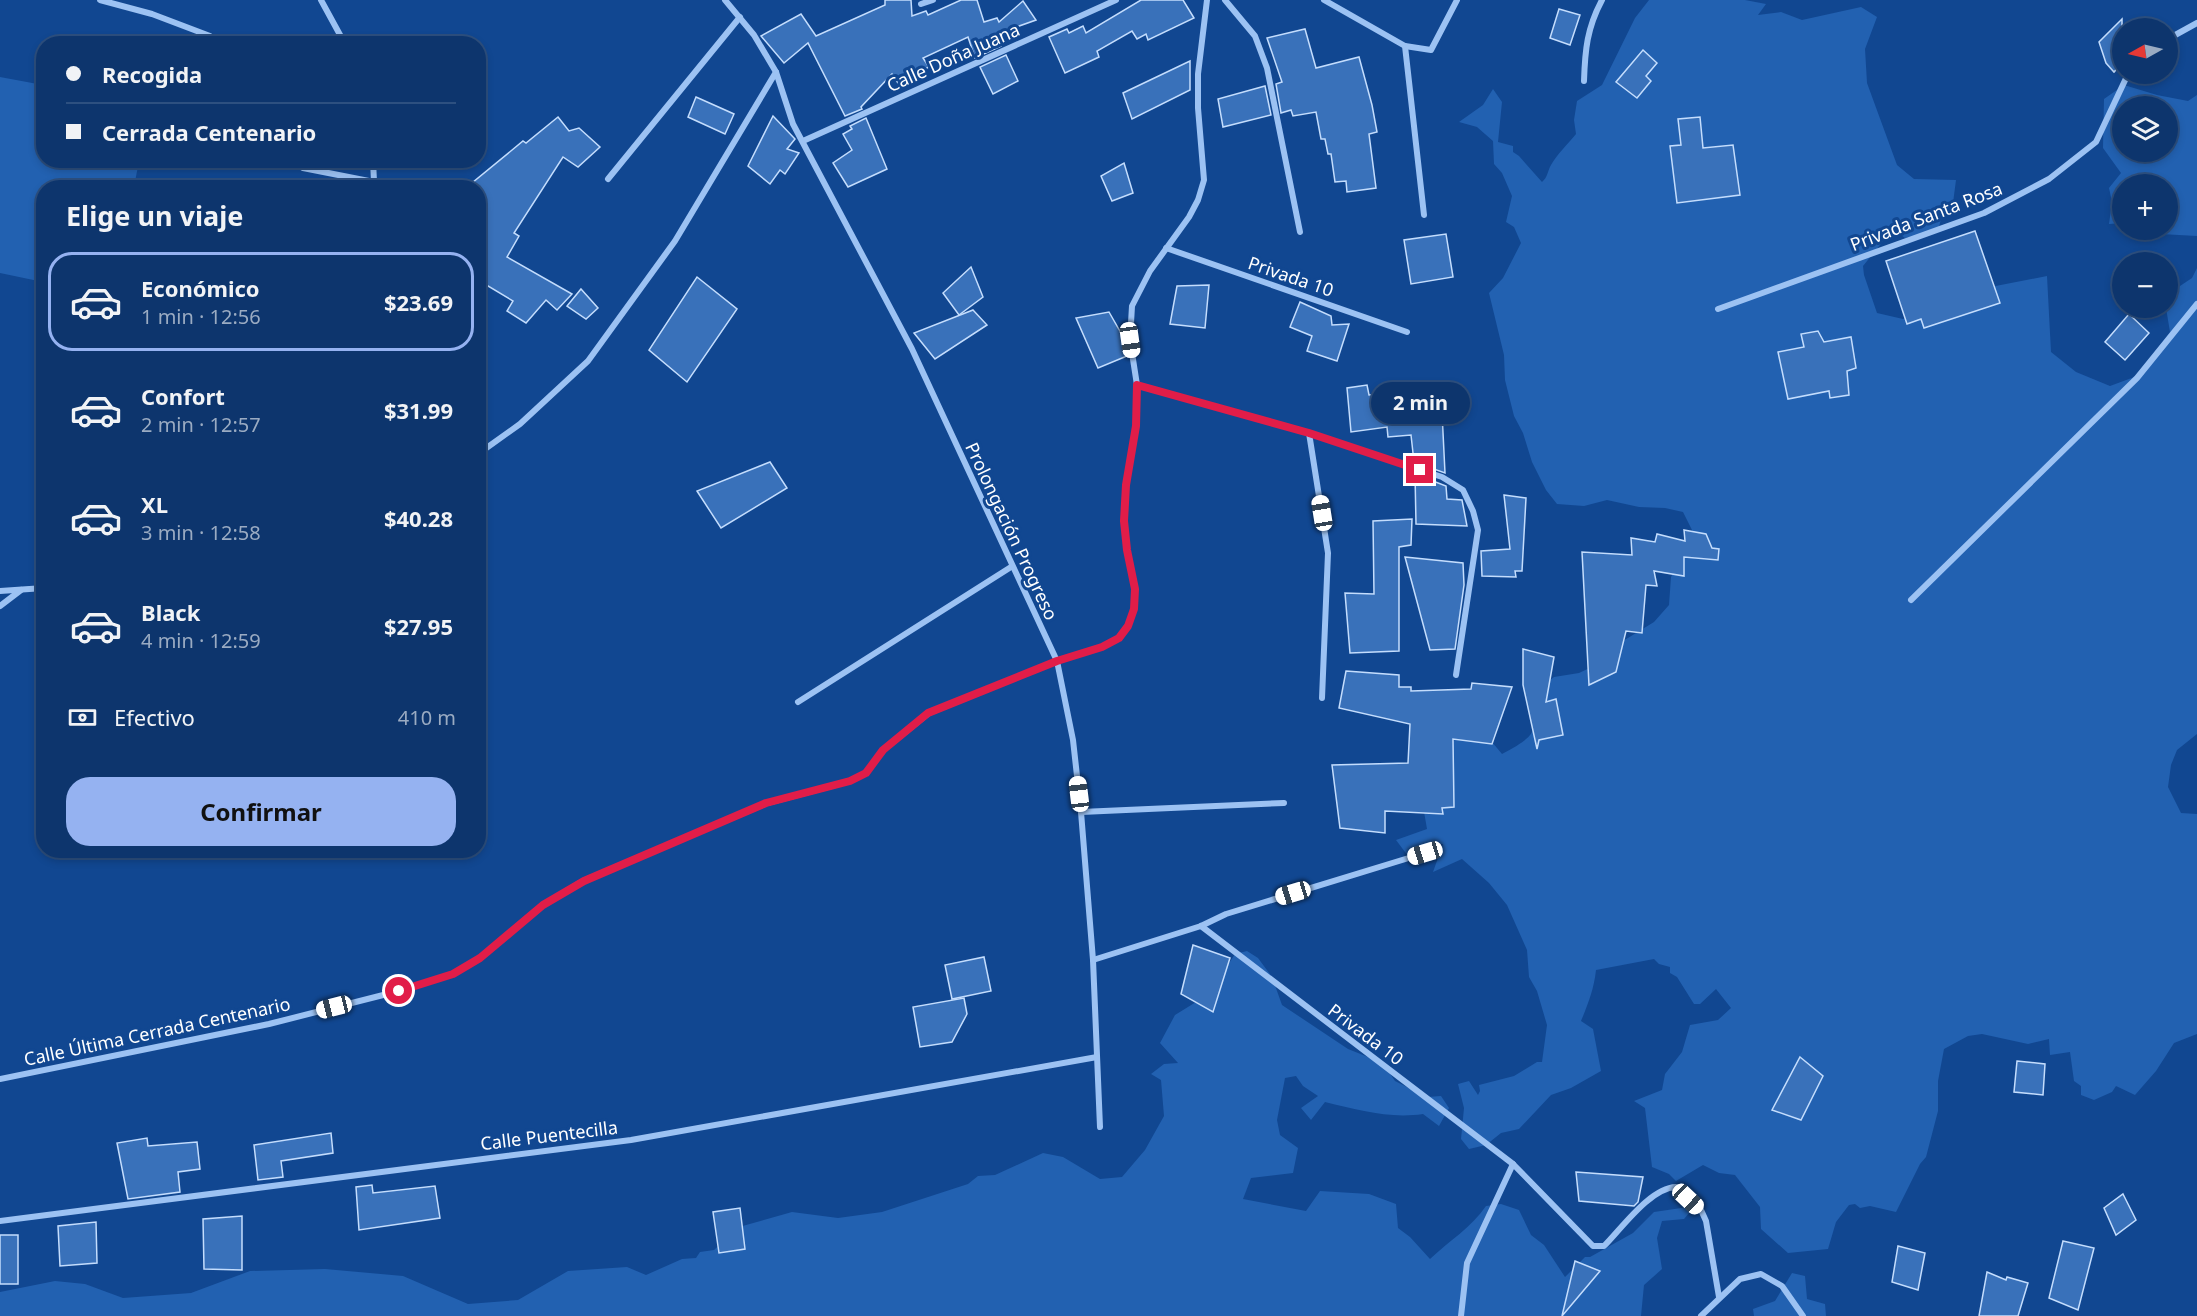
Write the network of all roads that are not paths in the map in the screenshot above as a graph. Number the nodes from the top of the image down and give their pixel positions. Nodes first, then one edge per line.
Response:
1 (100, 0) edge
2 (321, 0) edge
3 (725, 0) edge
4 (933, 0) edge
5 (1116, 0) edge
6 (1207, 0) edge
7 (1225, 0) edge
8 (1324, 0) edge
9 (1457, 0) edge
10 (1602, 0) edge
11 (921, 4) dead end
12 (740, 17) junction
13 (2197, 23) edge
14 (2178, 33) edge
15 (210, 36) dead end
16 (341, 36) edge
17 (1405, 46) junction
18 (776, 72) junction
19 (1584, 81) dead end
20 (2123, 84) edge
21 (803, 141) junction
22 (303, 168) dead end
23 (608, 179) dead end
24 (352, 180) edge
25 (1424, 215) dead end
26 (1300, 231) dead end
27 (1166, 248) junction
28 (2197, 304) edge
29 (1718, 309) dead end
30 (1407, 332) dead end
31 (1137, 385) junction
32 (1309, 433) junction
33 (486, 448) edge
34 (1011, 567) junction
35 (36, 589) edge
36 (21, 590) junction
37 (0, 591) edge
38 (1911, 600) dead end
39 (0, 606) edge
40 (1057, 661) junction
41 (1456, 675) dead end
42 (1322, 698) dead end
43 (798, 702) dead end
44 (1284, 803) dead end
45 (1081, 812) junction
46 (1425, 853) dead end
47 (1201, 926) junction
48 (1093, 960) junction
49 (1097, 1057) junction
50 (0, 1079) edge
51 (1100, 1127) dead end
52 (1513, 1164) junction
53 (0, 1221) edge
54 (1719, 1297) junction
55 (1461, 1316) edge
56 (1701, 1316) edge
57 (1803, 1316) edge

1 - 15 street
2 - 16 street
3 - 12 street, Prolongación Progreso
4 - 11 street
5 - 21 street, Calle Doña Juana
6 - 27 street, Calle Última Cerrada Centenario
7 - 26 street
8 - 17 street
9 - 17 street
10 - 19 street
12 - 18 street, Prolongación Progreso
12 - 23 street
13 - 14 street
17 - 25 street
18 - 21 street, Prolongación Progreso
18 - 33 street
20 - 29 street, Privada Santa Rosa
21 - 34 street, Prolongación Progreso
22 - 24 street
27 - 30 street, Privada 10
27 - 31 street, Calle Última Cerrada Centenario
28 - 38 street
31 - 32 street
31 - 40 street, Calle Última Cerrada Centenario
32 - 41 street
32 - 42 street
34 - 40 street, Prolongación Progreso
34 - 43 street
35 - 36 street
36 - 37 street
36 - 39 street
40 - 45 street, Prolongación Progreso
40 - 50 street, Calle Última Cerrada Centenario
44 - 45 street
45 - 48 street, Prolongación Progreso
46 - 47 street
47 - 48 street
47 - 52 street, Privada 10
48 - 49 street, Prolongación Progreso
49 - 51 street, Prolongación Progreso
49 - 53 street, Calle Puentecilla
52 - 54 street, Privada 10
52 - 55 street
54 - 56 street
54 - 57 street

